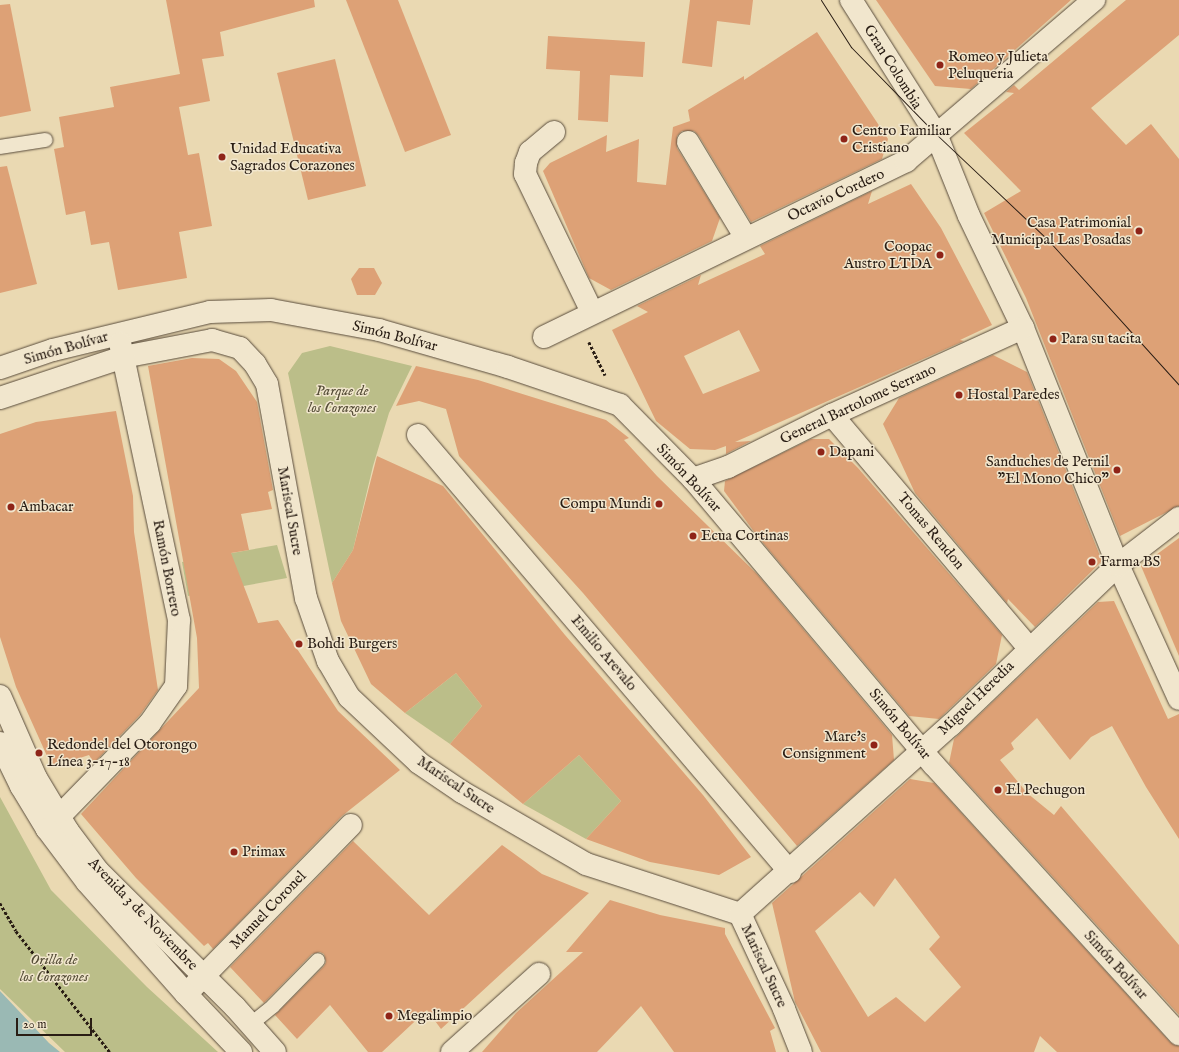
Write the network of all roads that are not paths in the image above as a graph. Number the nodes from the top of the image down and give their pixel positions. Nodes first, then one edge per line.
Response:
1 (851, 0) edge
2 (1094, 0) edge
3 (554, 132) dead end
4 (936, 134) junction
5 (45, 140) dead end
6 (688, 142) dead end
7 (0, 147) edge
8 (746, 238) junction
9 (585, 316) junction
10 (1023, 328) junction
11 (117, 333) junction
12 (544, 337) dead end
13 (123, 357) junction
14 (0, 368) edge
15 (266, 384) joint
16 (0, 398) edge
17 (832, 415) junction
18 (418, 435) dead end
19 (693, 479) junction
20 (1179, 518) edge
21 (1118, 565) junction
22 (1029, 648) junction
23 (0, 696) edge
24 (1179, 699) edge
25 (0, 742) edge
26 (922, 750) junction
27 (53, 823) junction
28 (351, 825) dead end
29 (790, 872) junction
30 (740, 914) junction
31 (318, 960) dead end
32 (539, 974) dead end
33 (204, 976) junction
34 (186, 994) junction
35 (251, 1024) junction
36 (1179, 1034) edge
37 (241, 1052) edge
38 (275, 1052) edge
39 (452, 1052) edge
40 (801, 1052) edge

1 - 4 street, Gran Colombia
2 - 4 street, Octavio Cordero
3 - 9 street
4 - 8 street, Octavio Cordero
4 - 10 street, Gran Colombia
5 - 7 lane
6 - 8 street
8 - 9 street, Octavio Cordero
9 - 12 street, Octavio Cordero
10 - 17 street, General Bartolome Serrano
10 - 21 street, Gran Colombia
11 - 13 street, Ramón Borrero
11 - 14 street, Simón Bolívar
11 - 19 street, Simón Bolívar
13 - 15 street, Simón Bolívar
13 - 16 street, Simón Bolívar
13 - 27 street, Ramón Borrero
15 - 30 street, Mariscal Sucre
17 - 19 street, General Bartolome Serrano
17 - 22 street, Tomas Rendon
18 - 29 street, Emilio Arevalo
19 - 26 street, Simón Bolívar
20 - 21 street, Miguel Heredia
21 - 22 street, Miguel Heredia
21 - 24 street, Gran Colombia
22 - 26 street, Miguel Heredia
23 - 27 street, Avenida 3 de Noviembre
25 - 27 street, Avenida 3 de Noviembre
26 - 29 street, Miguel Heredia
26 - 36 street, Simón Bolívar
27 - 33 street, Avenida 3 de Noviembre
27 - 34 street, Avenida 3 de Noviembre
28 - 33 street, Manuel Coronel
29 - 30 street, Miguel Heredia
30 - 40 street, Mariscal Sucre
31 - 35 lane
32 - 39 street
33 - 34 street, Manuel Coronel
33 - 35 street, Avenida 3 de Noviembre
34 - 37 street, Avenida 3 de Noviembre
35 - 38 street, Avenida 3 de Noviembre

